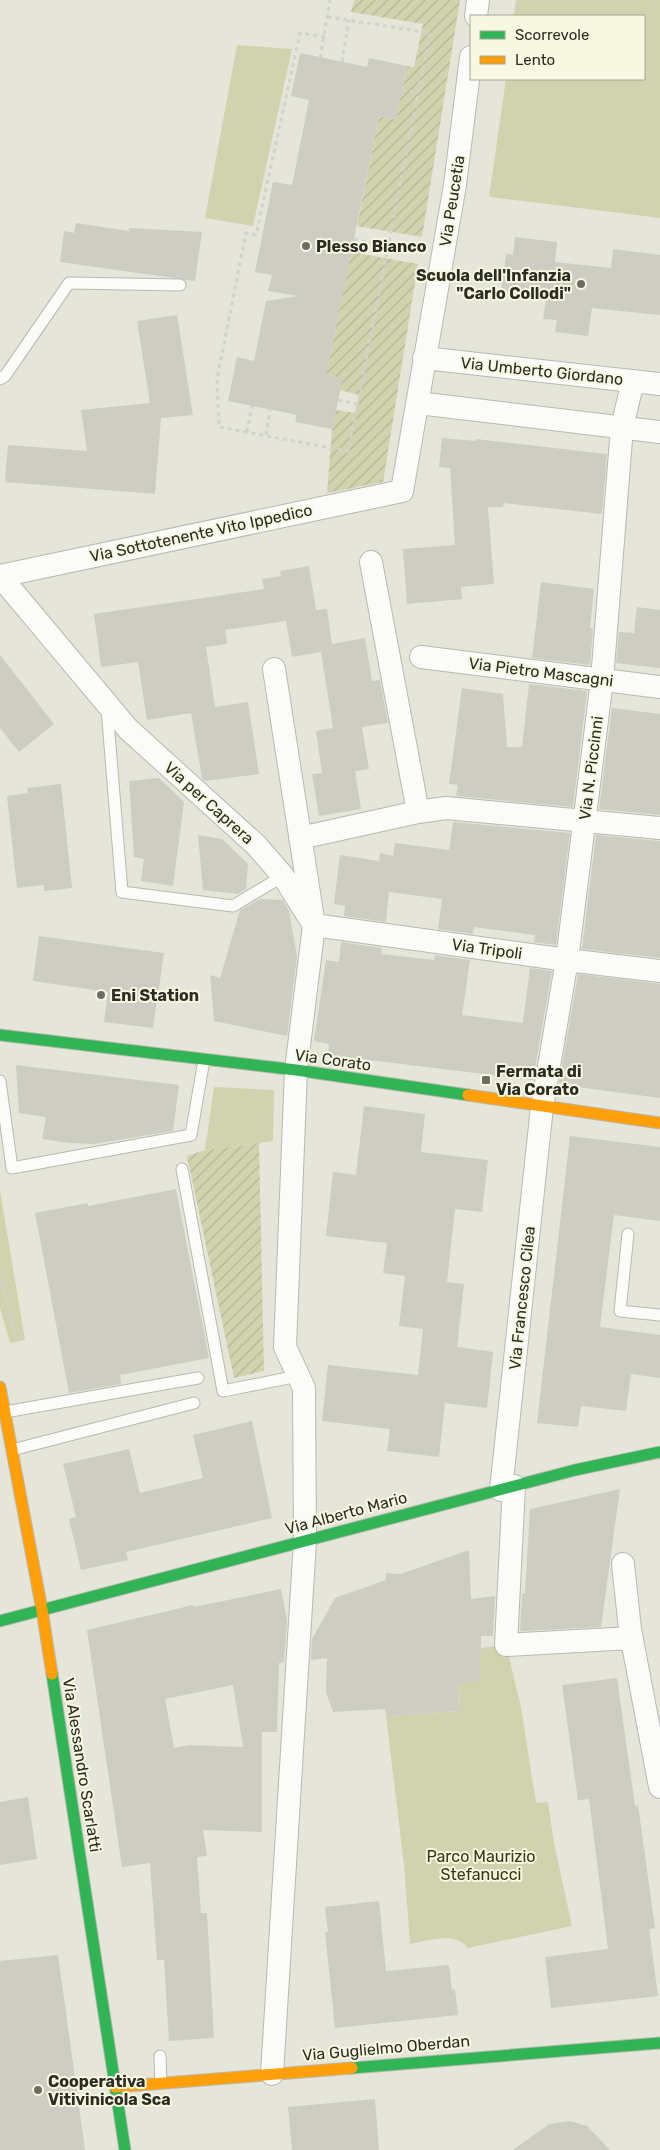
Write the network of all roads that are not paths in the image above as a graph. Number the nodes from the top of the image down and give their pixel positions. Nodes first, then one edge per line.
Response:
1 (478, 0) edge
2 (476, 15) edge
3 (470, 66) edge
4 (180, 285) dead end
5 (424, 358) junction
6 (0, 379) edge
7 (632, 381) junction
8 (660, 384) edge
9 (418, 403) junction
10 (622, 427) junction
11 (660, 432) edge
12 (402, 491) joint
13 (371, 562) dead end
14 (0, 576) edge
15 (422, 657) dead end
16 (274, 669) dead end
17 (602, 680) junction
18 (660, 687) edge
19 (107, 704) junction
20 (418, 812) junction
21 (585, 820) junction
22 (660, 828) edge
23 (300, 838) junction
24 (282, 876) junction
25 (314, 926) junction
26 (567, 960) junction
27 (660, 970) edge
28 (0, 1035) edge
29 (204, 1060) junction
30 (296, 1070) junction
31 (0, 1081) edge
32 (542, 1106) junction
33 (660, 1123) edge
34 (182, 1169) dead end
35 (628, 1234) dead end
36 (660, 1315) edge
37 (298, 1376) junction
38 (198, 1378) dead end
39 (0, 1387) edge
40 (194, 1403) dead end
41 (5, 1412) junction
42 (12, 1450) junction
43 (660, 1452) edge
44 (508, 1488) junction
45 (305, 1541) junction
46 (624, 1564) dead end
47 (42, 1610) junction
48 (0, 1621) edge
49 (632, 1638) junction
50 (660, 1787) edge
51 (660, 2042) edge
52 (160, 2056) dead end
53 (272, 2074) junction
54 (162, 2083) junction
55 (115, 2087) junction
56 (125, 2150) edge

1 - 2 street
3 - 5 street, Via Peucetia
4 - 6 lane
5 - 7 street, Via Umberto Giordano
5 - 9 street, Via Peucetia
7 - 8 street, Via Umberto Giordano
7 - 10 street, Via N. Piccinni
9 - 10 street
9 - 12 street, Via Peucetia
10 - 11 street
10 - 17 street, Via N. Piccinni
12 - 14 street, Via Sottotenente Vito Ippedico
13 - 20 street
14 - 19 street, Via per Caprera
15 - 17 street, Via Pietro Mascagni
16 - 23 street
17 - 18 street, Via Pietro Mascagni
17 - 21 street, Via N. Piccinni
19 - 24 street, Via per Caprera
19 - 24 lane
20 - 21 street
20 - 23 street
21 - 22 street
21 - 26 street, Via N. Piccinni
23 - 25 street
24 - 25 street, Via per Caprera
25 - 26 street, Via Tripoli
25 - 30 street
26 - 27 street, Via Tripoli
26 - 32 street, Via N. Piccinni
28 - 29 main road, Via Corato
29 - 30 main road, Via Corato
29 - 31 lane
30 - 32 main road, Via Corato
30 - 37 street
32 - 33 main road, Via Corato
32 - 44 street, Via Francesco Cilea
34 - 37 lane
35 - 36 lane
37 - 45 street
38 - 41 lane
39 - 41 main road, Via Alessandro Scarlatti
40 - 42 lane
41 - 42 main road, Via Alessandro Scarlatti
42 - 47 main road, Via Alessandro Scarlatti
43 - 44 main road, Via Alberto Mario
44 - 45 main road, Via Alberto Mario
44 - 49 street, Via Francesco Cilea
45 - 47 main road, Via Alberto Mario
45 - 53 street
46 - 49 street
47 - 48 main road, Via Alberto Mario
47 - 55 main road, Via Alessandro Scarlatti
49 - 50 street
51 - 53 main road, Via Guglielmo Oberdan
52 - 54 lane
53 - 54 main road, Via Guglielmo Oberdan
54 - 55 main road, Via Guglielmo Oberdan
55 - 56 main road, Via Alessandro Scarlatti

